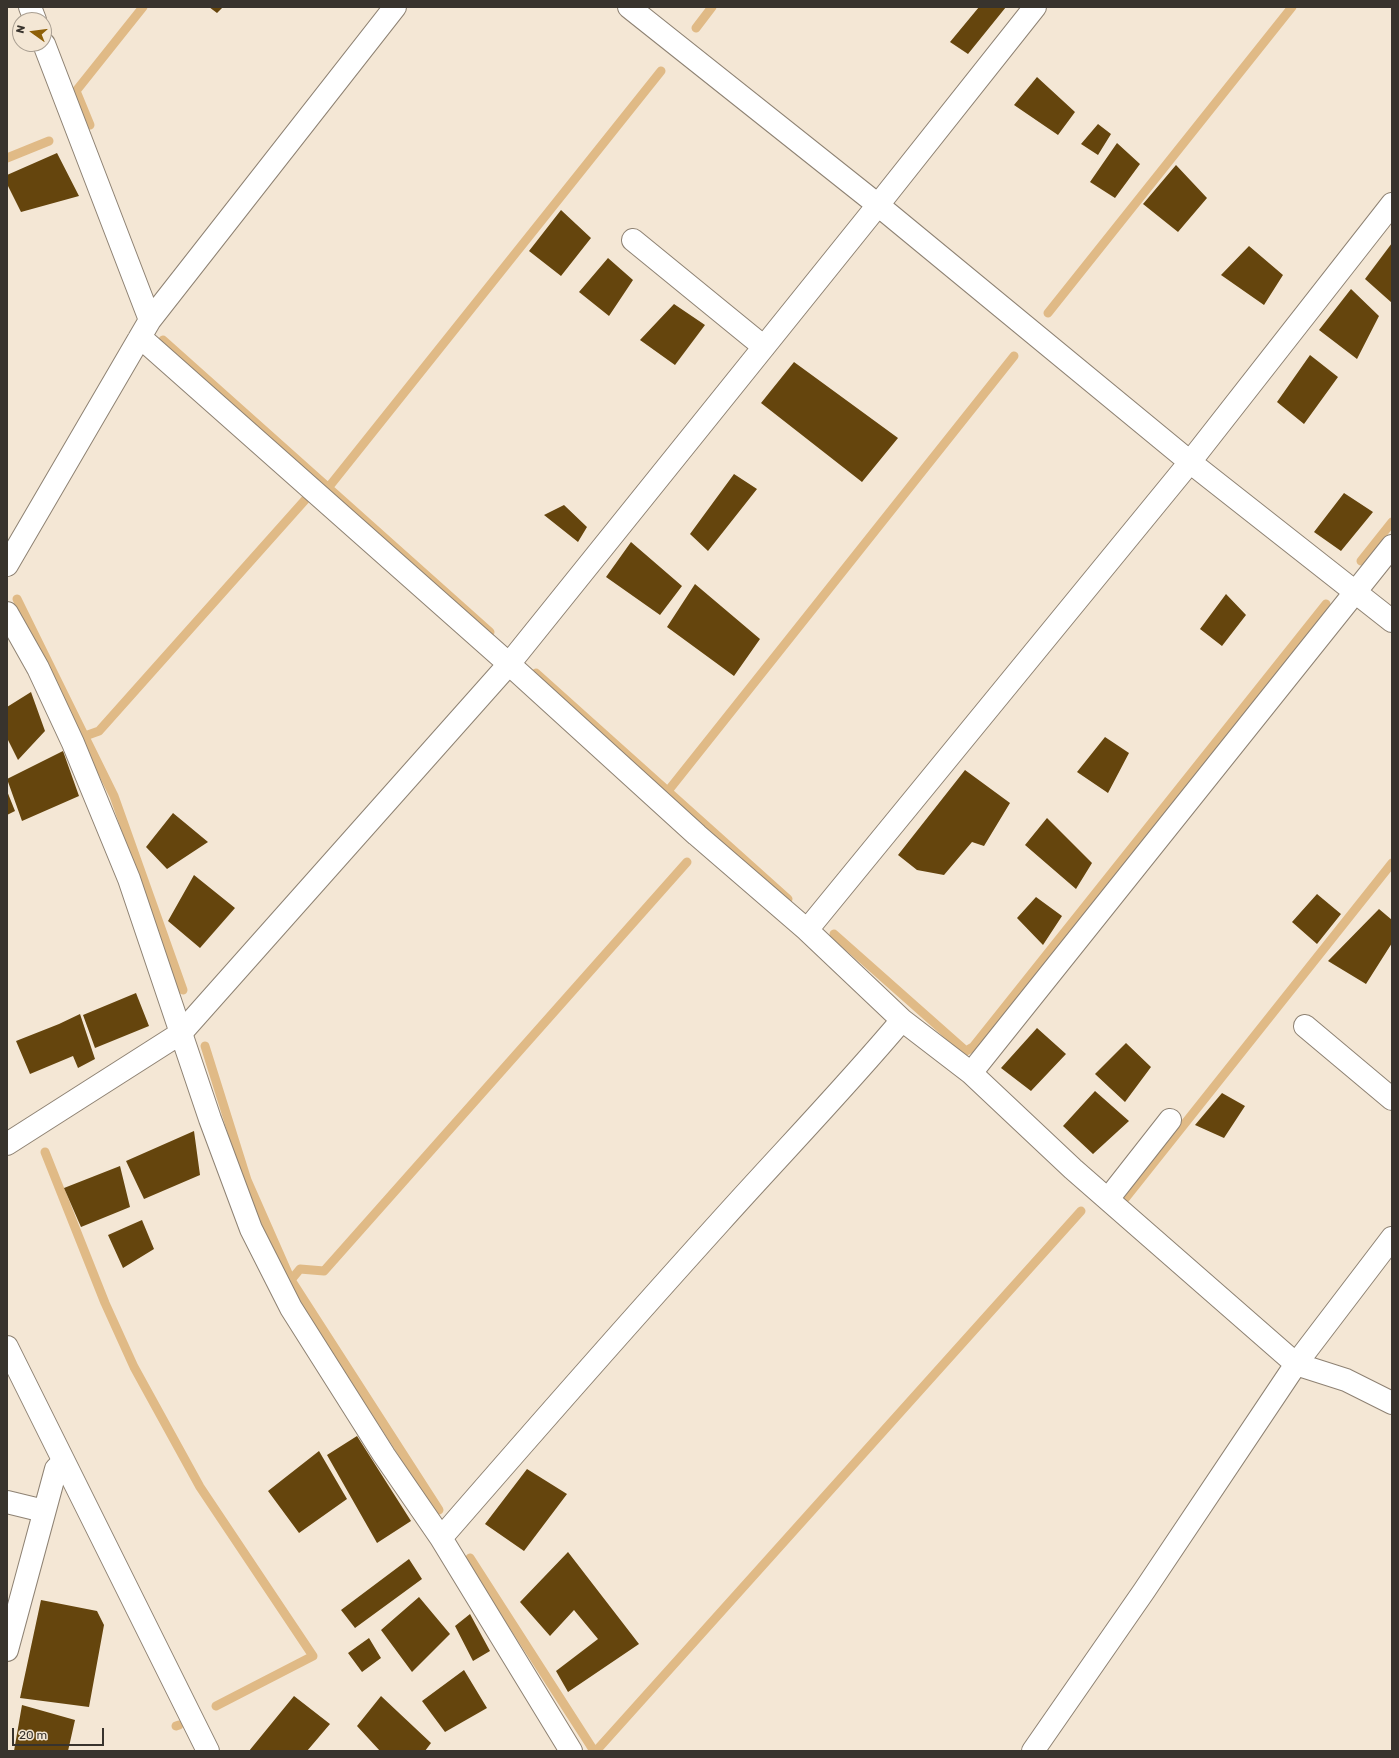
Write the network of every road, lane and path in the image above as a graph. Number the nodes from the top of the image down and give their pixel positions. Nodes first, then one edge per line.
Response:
1 (395, 7) edge
2 (629, 7) edge
3 (1035, 7) edge
4 (47, 52) edge
5 (1392, 204) edge
6 (878, 205) junction
7 (633, 240) dead end
8 (145, 329) junction
9 (764, 347) junction
10 (1190, 462) junction
11 (1392, 546) edge
12 (7, 565) edge
13 (1355, 592) junction
14 (7, 613) edge
15 (1392, 621) edge
16 (509, 664) junction
17 (807, 930) junction
18 (902, 1020) junction
19 (1305, 1026) dead end
20 (181, 1033) junction
21 (971, 1073) junction
22 (1392, 1099) edge
23 (1170, 1120) dead end
24 (7, 1144) edge
25 (1108, 1199) junction
26 (1392, 1238) edge
27 (7, 1348) edge
28 (1296, 1364) junction
29 (1392, 1403) edge
30 (63, 1462) junction
31 (7, 1502) edge
32 (44, 1511) junction
33 (441, 1538) junction
34 (7, 1650) edge
35 (208, 1751) edge
36 (571, 1751) edge
37 (1033, 1751) edge

1 - 8 street
2 - 6 street
3 - 6 street
4 - 8 street
5 - 10 street
6 - 9 street
6 - 10 street
7 - 9 street
8 - 12 street
8 - 16 street
9 - 16 street
10 - 13 street
10 - 17 street
11 - 13 street
13 - 15 street
13 - 21 street
14 - 20 street
16 - 17 street
16 - 20 street
17 - 18 street
18 - 21 street
18 - 33 street
19 - 22 street
20 - 24 street
20 - 33 street
21 - 25 street
23 - 25 street
25 - 28 street
26 - 28 street
27 - 30 street
28 - 29 street
28 - 37 street
30 - 32 street
30 - 35 street
31 - 32 street
32 - 34 street
33 - 36 street

